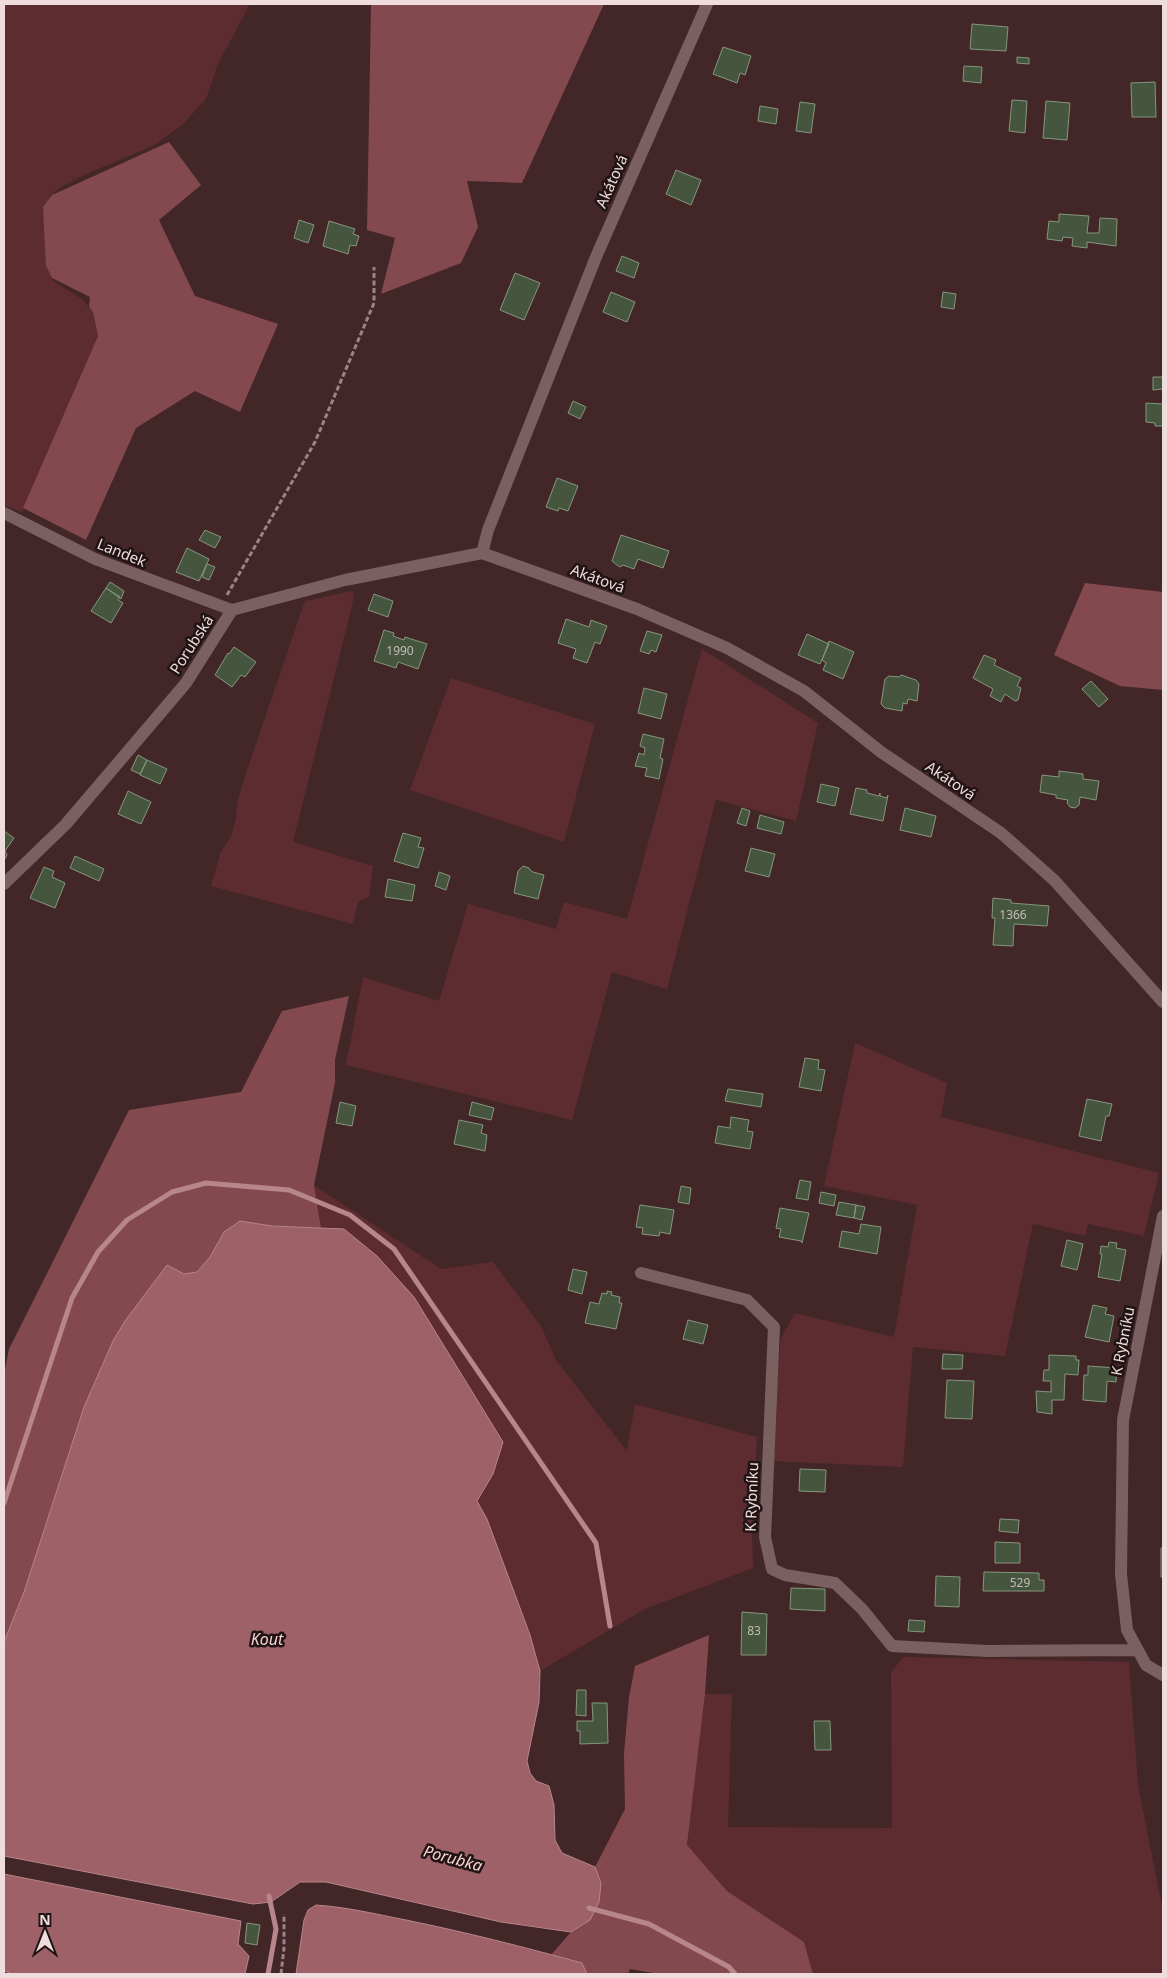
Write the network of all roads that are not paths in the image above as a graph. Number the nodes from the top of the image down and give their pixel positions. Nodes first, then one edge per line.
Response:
1 (707, 4) edge
2 (4, 513) edge
3 (482, 553) junction
4 (226, 608) junction
5 (4, 884) edge
6 (1163, 1002) edge
7 (1163, 1216) edge
8 (641, 1272) dead end
9 (1138, 1650) junction
10 (1163, 1675) edge

1 - 3 street, Akátová
2 - 4 street, Landek
3 - 4 street, Porubská
3 - 6 street, Akátová
4 - 5 street, Porubská
7 - 9 street, K Rybníku
8 - 9 street, K Rybníku
9 - 10 street, K Rybníku

